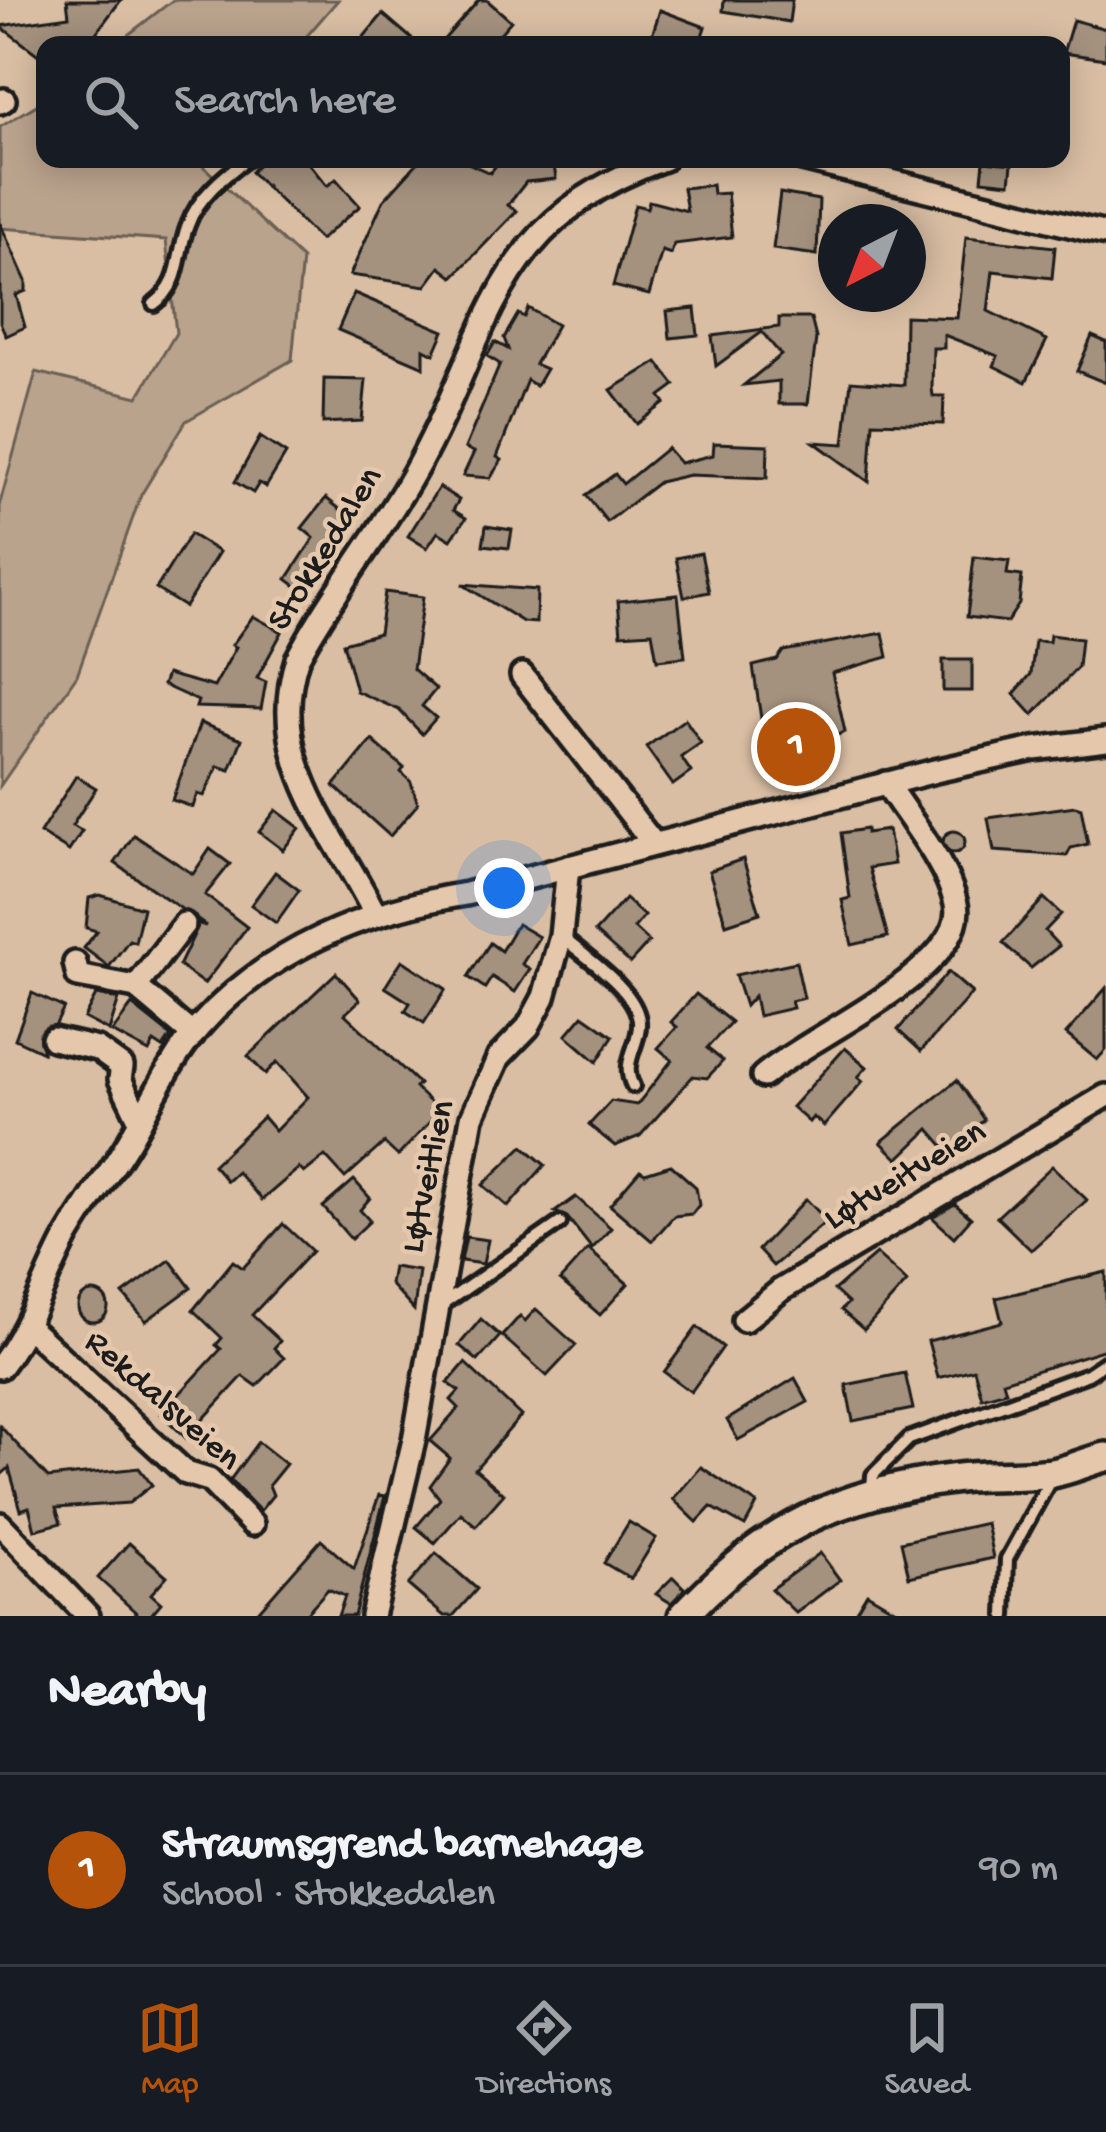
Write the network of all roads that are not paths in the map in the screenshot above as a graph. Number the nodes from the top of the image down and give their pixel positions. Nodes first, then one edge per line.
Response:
1 (236, 168) edge
2 (646, 168) edge
3 (838, 168) edge
4 (1106, 234) edge
5 (154, 304) dead end
6 (523, 675) dead end
7 (1106, 740) edge
8 (886, 783) junction
9 (655, 844) junction
10 (568, 867) junction
11 (375, 914) junction
12 (184, 924) dead end
13 (561, 936) junction
14 (75, 963) dead end
15 (136, 987) junction
16 (193, 1035) junction
17 (53, 1039) dead end
18 (763, 1076) dead end
19 (633, 1086) dead end
20 (1106, 1096) edge
21 (140, 1120) junction
22 (560, 1223) dead end
23 (436, 1309) junction
24 (743, 1319) dead end
25 (28, 1327) junction
26 (0, 1367) edge
27 (1102, 1369) edge
28 (1106, 1457) edge
29 (1055, 1472) junction
30 (872, 1492) junction
31 (0, 1524) edge
32 (253, 1525) dead end
33 (88, 1616) edge
34 (372, 1616) edge
35 (683, 1616) edge
36 (1005, 1616) edge

1 - 5 lane
2 - 11 street, Stokkedalen
3 - 4 street
6 - 9 street
7 - 8 street
8 - 9 street
8 - 18 street
9 - 10 street
10 - 11 street
10 - 13 street, Løtveitlien
11 - 16 street, Rekdalsveien
12 - 15 street
13 - 19 lane
13 - 23 street, Løtveitlien
14 - 15 street
15 - 16 street
16 - 21 street, Rekdalsveien
17 - 21 street
20 - 24 street, Løtveitveien
21 - 25 street, Rekdalsveien
22 - 23 lane, Løtveitlien
23 - 34 street, Løtveitlien
25 - 26 street, Rekdalsveien
25 - 32 street, Rekdalsveien
27 - 30 lane
28 - 29 street
29 - 30 street
29 - 36 lane
30 - 35 street
31 - 33 street

